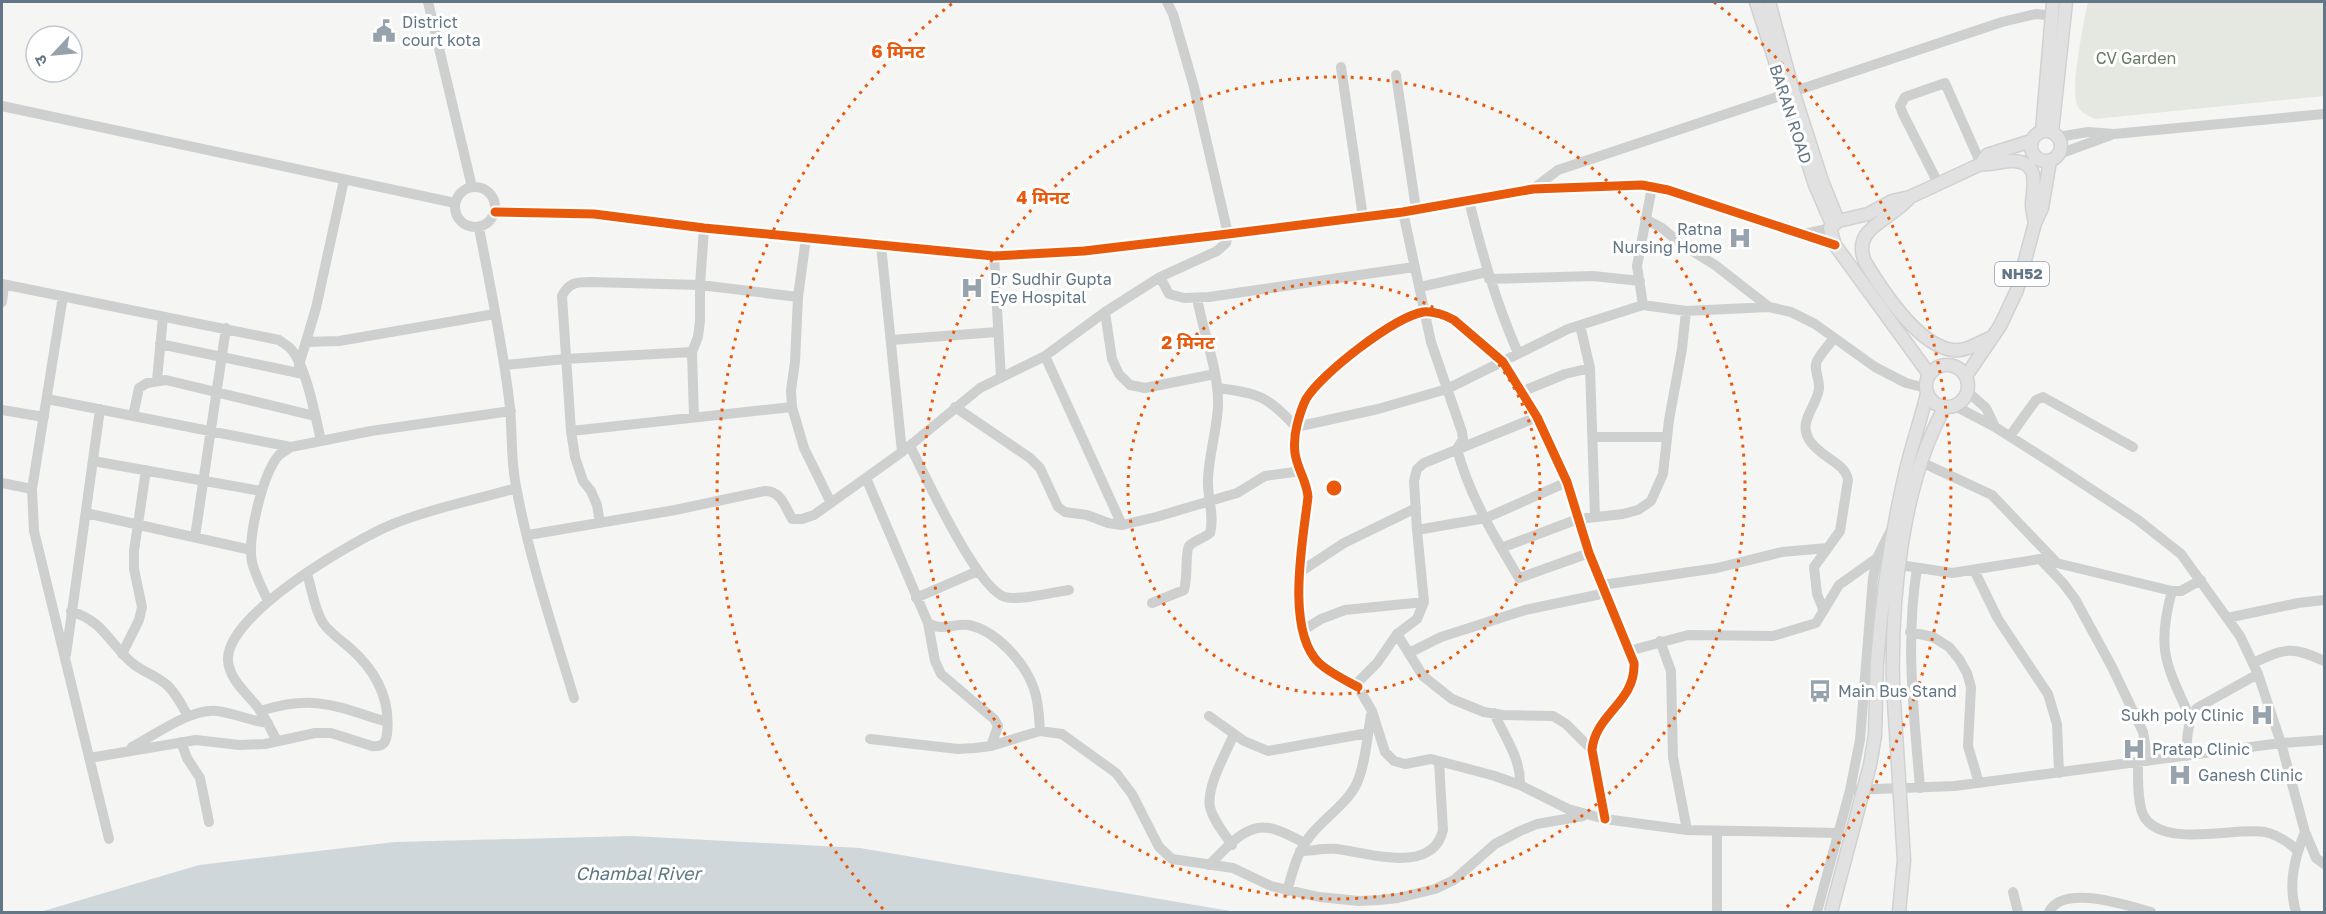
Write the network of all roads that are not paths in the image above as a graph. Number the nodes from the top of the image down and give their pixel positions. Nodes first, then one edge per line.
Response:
1 (428, 2) edge
2 (1167, 2) edge
3 (1756, 2) edge
4 (1769, 2) edge
5 (2053, 2) edge
6 (2066, 2) edge
7 (2050, 15) junction
8 (2064, 16) junction
9 (1341, 67) dead end
10 (1396, 75) dead end
11 (1789, 93) junction
12 (2, 106) edge
13 (2325, 114) edge
14 (2051, 133) junction
15 (2114, 134) junction
16 (2031, 141) junction
17 (2054, 158) junction
18 (1981, 164) junction
19 (344, 180) junction
20 (1938, 183) junction
21 (472, 187) junction
22 (1652, 187) junction
23 (1533, 189) junction
24 (1911, 197) junction
25 (1469, 201) junction
26 (455, 203) junction
27 (1416, 209) junction
28 (495, 212) junction
29 (1403, 212) junction
30 (1363, 217) junction
31 (1645, 219) junction
32 (2034, 223) junction
33 (1833, 224) junction
34 (479, 228) junction
35 (704, 228) junction
36 (1228, 234) junction
37 (1803, 234) junction
38 (806, 238) junction
39 (881, 245) junction
40 (1835, 245) junction
41 (994, 256) junction
42 (1414, 267) junction
43 (1488, 275) junction
44 (1160, 277) junction
45 (1640, 281) junction
46 (3, 285) edge
47 (700, 285) junction
48 (1420, 287) junction
49 (63, 296) junction
50 (798, 297) junction
51 (1197, 298) junction
52 (2, 302) edge
53 (1642, 305) junction
54 (1769, 307) junction
55 (1686, 311) junction
56 (1106, 312) junction
57 (1425, 312) junction
58 (495, 314) junction
59 (163, 317) junction
60 (1580, 324) junction
61 (225, 328) junction
62 (998, 332) junction
63 (1992, 337) junction
64 (1834, 338) junction
65 (891, 340) junction
66 (306, 342) junction
67 (160, 344) junction
68 (692, 352) junction
69 (1518, 353) junction
70 (1045, 356) junction
71 (221, 357) junction
72 (565, 358) junction
73 (1503, 362) junction
74 (505, 365) junction
75 (1590, 368) junction
76 (301, 370) junction
77 (1215, 374) junction
78 (1929, 374) junction
79 (1966, 376) junction
80 (1001, 378) junction
81 (157, 380) junction
82 (1217, 388) junction
83 (1447, 389) junction
84 (1927, 391) junction
85 (1521, 392) junction
86 (1968, 392) junction
87 (216, 393) junction
88 (47, 399) junction
89 (792, 407) junction
90 (955, 407) junction
91 (1950, 407) junction
92 (100, 409) junction
93 (2, 410) edge
94 (511, 411) junction
95 (133, 416) junction
96 (315, 416) junction
97 (44, 417) junction
98 (694, 417) junction
99 (1537, 417) junction
100 (1296, 427) junction
101 (1995, 427) junction
102 (210, 431) junction
103 (571, 431) junction
104 (2010, 436) junction
105 (1593, 437) junction
106 (1667, 437) junction
107 (321, 441) junction
108 (291, 447) junction
109 (2133, 447) dead end
110 (906, 449) junction
111 (1456, 449) junction
112 (93, 460) junction
113 (1921, 462) junction
114 (146, 470) junction
115 (1301, 471) junction
116 (866, 478) junction
117 (205, 480) junction
118 (1567, 482) junction
119 (2, 483) edge
120 (516, 488) junction
121 (32, 489) junction
122 (261, 491) junction
123 (1208, 500) junction
124 (831, 503) junction
125 (1416, 508) junction
126 (86, 513) junction
127 (1595, 517) junction
128 (1486, 518) junction
129 (1578, 519) junction
130 (600, 523) junction
131 (136, 524) junction
132 (1122, 525) junction
133 (1893, 527) junction
134 (1417, 530) junction
135 (528, 535) junction
136 (195, 537) junction
137 (1501, 548) junction
138 (1827, 548) junction
139 (251, 550) junction
140 (1589, 553) junction
141 (1877, 558) junction
142 (2040, 560) junction
143 (2056, 562) junction
144 (1900, 565) junction
145 (1917, 568) junction
146 (1974, 570) junction
147 (978, 571) junction
148 (1300, 572) junction
149 (307, 574) junction
150 (2201, 580) junction
151 (1604, 589) junction
152 (1069, 590) dead end
153 (2172, 591) junction
154 (916, 598) junction
155 (2325, 600) edge
156 (268, 601) junction
157 (1424, 602) junction
158 (1152, 603) dead end
159 (1823, 609) junction
160 (71, 611) junction
161 (2227, 618) junction
162 (928, 623) junction
163 (1302, 631) junction
164 (1910, 632) junction
165 (1397, 634) junction
166 (1660, 642) junction
167 (1629, 651) junction
168 (1409, 653) junction
169 (122, 654) junction
170 (65, 661) junction
171 (2325, 661) edge
172 (2253, 663) junction
173 (2258, 674) junction
174 (1358, 687) junction
175 (574, 698) dead end
176 (260, 711) junction
177 (1372, 711) junction
178 (1494, 713) junction
179 (189, 716) junction
180 (1209, 716) dead end
181 (2190, 717) junction
182 (387, 722) junction
183 (268, 723) junction
184 (1040, 731) junction
185 (1368, 733) junction
186 (1234, 734) junction
187 (870, 739) dead end
188 (2325, 740) edge
189 (277, 741) junction
190 (181, 742) junction
191 (2282, 743) junction
192 (992, 746) junction
193 (1592, 750) junction
194 (123, 753) junction
195 (2186, 756) junction
196 (89, 758) junction
197 (1439, 761) junction
198 (2143, 762) junction
199 (2059, 773) junction
200 (1979, 783) junction
201 (1520, 785) junction
202 (1920, 788) junction
203 (1850, 790) junction
204 (1586, 815) junction
205 (1605, 819) junction
206 (209, 822) dead end
207 (1687, 830) junction
208 (1718, 831) junction
209 (2305, 832) junction
210 (1839, 833) junction
211 (109, 839) dead end
212 (1232, 844) junction
213 (1302, 847) junction
214 (2297, 850) junction
215 (1209, 864) junction
216 (2325, 864) edge
217 (1287, 891) junction
218 (2013, 892) dead end
219 (1717, 912) edge
220 (1817, 912) edge
221 (1832, 912) edge
222 (1899, 912) edge
223 (2018, 912) edge
224 (2049, 912) edge
225 (2151, 912) edge
226 (2295, 912) edge

1 - 21 street
2 - 36 street
3 - 11 main road, BARAN ROAD
4 - 11 main road, BARAN ROAD
5 - 7 main road
6 - 8 main road
7 - 8 street
7 - 11 street
7 - 14 main road
8 - 14 main road
9 - 30 street
10 - 27 street
11 - 23 street
11 - 33 main road, BARAN ROAD
12 - 19 street
13 - 15 street
14 - 15 street
14 - 16 main road
14 - 17 main road, NH52
15 - 17 street
16 - 17 main road
16 - 18 main road
17 - 32 main road, NH52
18 - 20 main road
18 - 20 street
18 - 32 main road
19 - 26 street
19 - 66 street
20 - 24 main road
21 - 26 street
21 - 28 street
22 - 23 street
22 - 31 street
22 - 37 street
23 - 25 street
24 - 33 main road
24 - 63 main road
25 - 27 street
25 - 43 street
26 - 34 street
27 - 29 street
28 - 34 street
28 - 35 street
29 - 30 street
29 - 42 street
30 - 36 street
31 - 45 street
31 - 54 street
32 - 63 main road, NH52
33 - 37 street
33 - 40 main road, BARAN ROAD
34 - 58 street
35 - 38 street
35 - 47 street
36 - 41 street
36 - 44 street
37 - 40 street
38 - 39 street
38 - 50 street
39 - 41 street
39 - 65 street
40 - 78 main road, BARAN ROAD
41 - 62 street
42 - 48 street
42 - 51 street
43 - 45 street
43 - 48 street
43 - 69 street
44 - 51 street
44 - 56 street
45 - 53 street
46 - 49 street
46 - 52 street
47 - 50 street
47 - 68 street
47 - 72 street
48 - 57 street
49 - 59 street
49 - 88 street
50 - 89 street
51 - 77 street
53 - 55 street
53 - 60 street
54 - 55 street
54 - 64 street
55 - 106 street
56 - 70 street
56 - 77 street
57 - 73 street
57 - 83 street
57 - 100 street
58 - 66 street
58 - 74 street
59 - 61 street
59 - 67 street
60 - 69 street
60 - 75 street
61 - 71 street
61 - 76 street
62 - 65 street
62 - 80 street
63 - 79 main road, NH52
64 - 84 street
64 - 138 street
65 - 110 street
66 - 76 street
67 - 71 street
67 - 81 street
68 - 72 street
68 - 98 street
69 - 73 street
70 - 80 street
70 - 132 street
71 - 76 street
71 - 87 street
72 - 74 street
72 - 103 street
73 - 83 street
73 - 85 street
74 - 94 street
75 - 85 street
75 - 105 street
76 - 96 street
77 - 82 street
78 - 79 main road
78 - 84 main road
79 - 86 main road
80 - 90 street
81 - 87 street
81 - 95 street
82 - 100 street
82 - 123 street
83 - 100 street
83 - 111 street
84 - 91 main road
84 - 133 main road
85 - 99 street
86 - 91 main road
86 - 101 street
87 - 96 street
87 - 102 street
88 - 92 street
88 - 97 street
89 - 98 street
89 - 124 street
90 - 110 street
90 - 132 street
91 - 101 street
91 - 113 main road
92 - 95 street
92 - 112 street
93 - 97 street
94 - 107 street
94 - 120 street
95 - 102 street
96 - 107 street
97 - 121 street
98 - 103 street
99 - 111 street
99 - 118 street
100 - 115 street
101 - 104 street
102 - 108 street
102 - 117 street
103 - 130 street
104 - 109 street
104 - 150 street
105 - 106 street
105 - 127 street
106 - 127 street
107 - 108 street
108 - 122 street
110 - 116 street
110 - 147 street
111 - 125 street
111 - 128 street
112 - 114 street
112 - 126 street
113 - 143 street
113 - 144 main road
114 - 117 street
114 - 131 street
115 - 123 street
115 - 148 street
116 - 124 street
116 - 154 street
117 - 122 street
117 - 136 street
118 - 128 street
118 - 129 street
119 - 121 street
120 - 135 street
120 - 149 street
121 - 170 street
122 - 139 street
123 - 132 street
123 - 158 street
124 - 130 street
125 - 134 street
125 - 148 street
126 - 131 street
126 - 160 street
127 - 129 street
128 - 134 street
128 - 137 street
129 - 137 street
129 - 140 street
130 - 135 street
131 - 136 street
131 - 169 street
133 - 141 street
133 - 221 main road, bridge
134 - 157 street
135 - 175 street
136 - 139 street
137 - 140 street
138 - 151 street
138 - 159 street
139 - 156 street
140 - 151 street
141 - 159 street
141 - 203 street
142 - 143 street
142 - 146 street
142 - 198 street
143 - 153 street
144 - 145 street
144 - 222 main road, bridge
145 - 146 street
145 - 164 street
146 - 199 street
147 - 152 street
147 - 154 street
148 - 163 street
149 - 156 street
149 - 182 street
150 - 153 street
150 - 161 street
151 - 167 street
151 - 168 street
153 - 181 street
154 - 162 street
155 - 161 street
156 - 176 street
157 - 163 street
157 - 165 street
159 - 166 street
160 - 169 street
160 - 170 street
161 - 172 street
162 - 184 street
162 - 192 street
163 - 174 street
164 - 200 street
164 - 202 street
165 - 168 street
165 - 174 street
166 - 167 street
166 - 207 street
167 - 193 street
168 - 178 street
169 - 179 street
170 - 196 street
171 - 172 street
172 - 173 street
173 - 181 street
173 - 191 street
174 - 177 street
176 - 182 street
176 - 183 street
177 - 185 street
177 - 197 street
178 - 193 street
178 - 201 street
179 - 183 street
179 - 194 street
180 - 186 street
181 - 195 street
182 - 189 street
183 - 189 street
184 - 192 street
184 - 215 street
185 - 186 street
185 - 213 street
186 - 212 street
187 - 192 street
188 - 191 street
189 - 190 street
190 - 194 street
190 - 206 street
191 - 195 street
191 - 209 street
193 - 205 street
194 - 196 street
195 - 198 street
196 - 211 street
197 - 201 street
197 - 213 street
198 - 199 street
198 - 214 street
199 - 200 street
200 - 202 street
201 - 204 street
202 - 203 street
203 - 210 street
204 - 205 street
204 - 217 street
205 - 207 street
207 - 208 street
208 - 210 street
208 - 219 street
209 - 214 street
209 - 216 street
210 - 220 street
212 - 213 street
212 - 215 street
213 - 217 street
214 - 226 street
215 - 217 street
218 - 223 street
224 - 225 street

